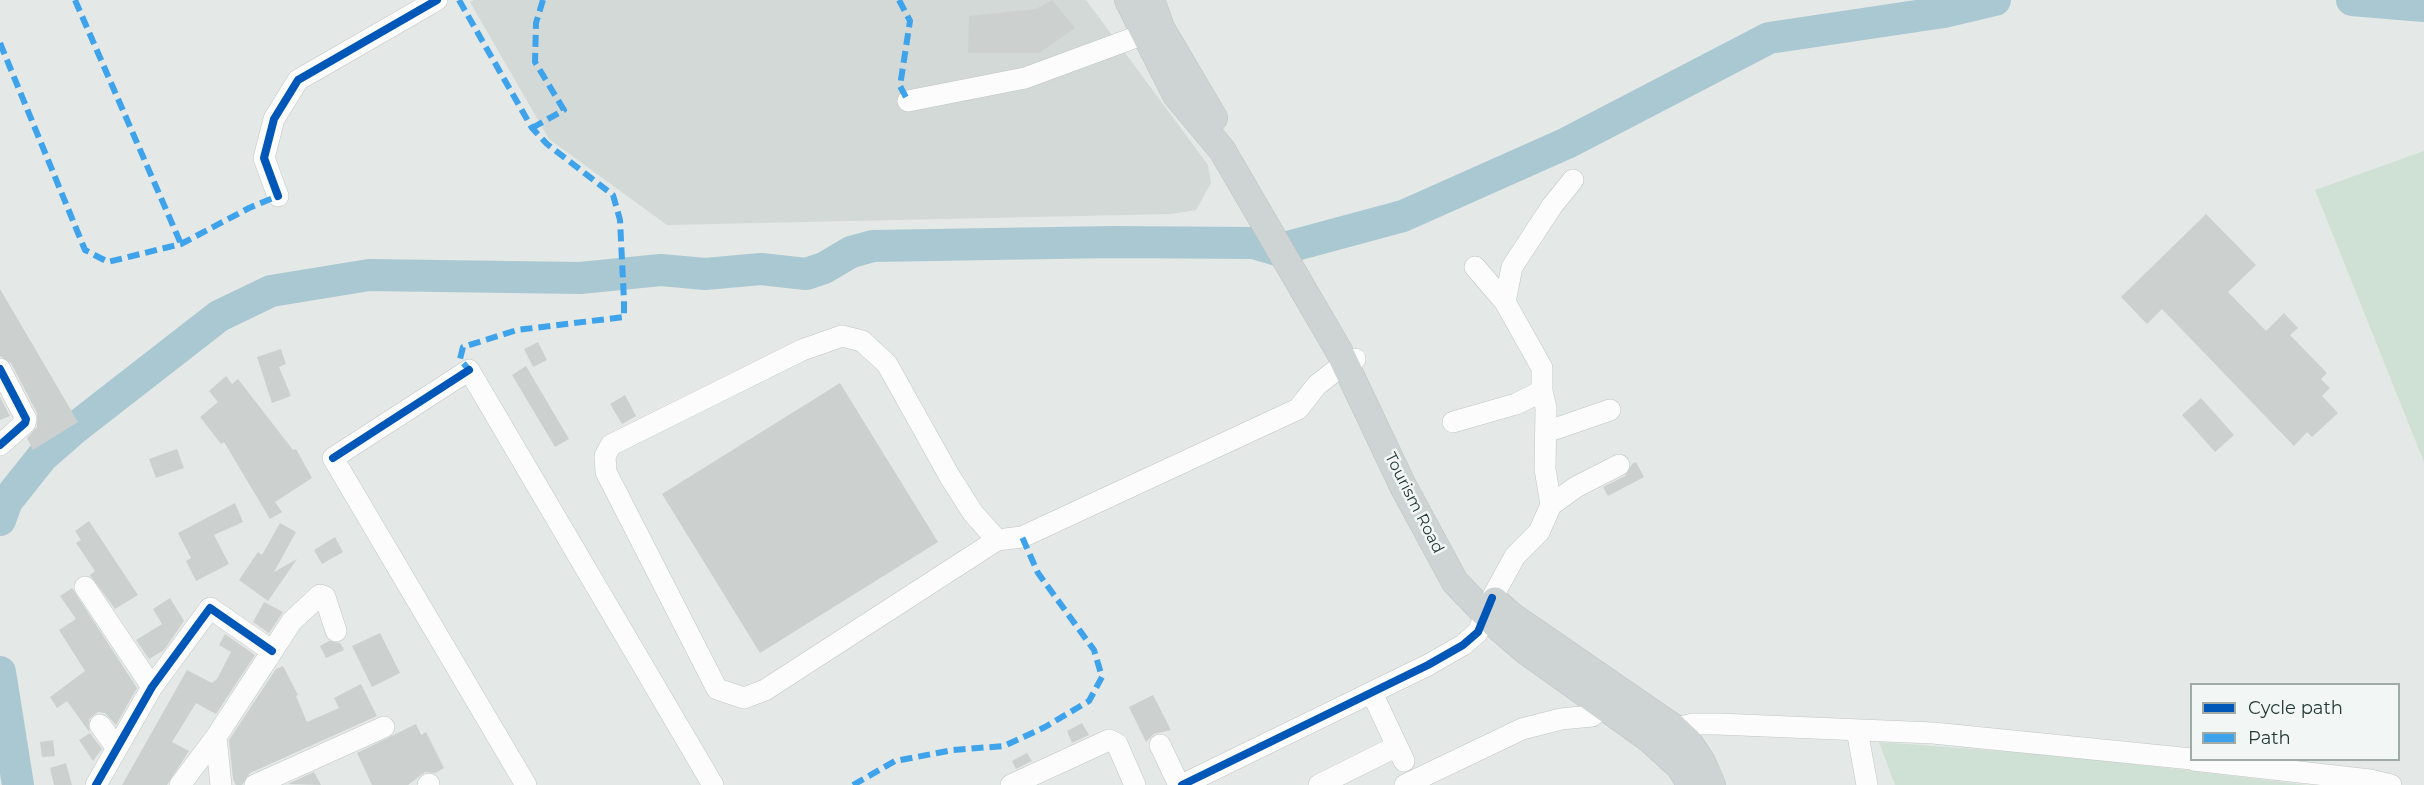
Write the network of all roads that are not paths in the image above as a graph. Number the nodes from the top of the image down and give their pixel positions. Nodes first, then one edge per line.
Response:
1 (437, 0) edge
2 (1128, 0) edge
3 (1151, 0) edge
4 (1152, 31) junction
5 (908, 101) dead end
6 (1573, 180) dead end
7 (278, 196) dead end
8 (1475, 267) dead end
9 (1505, 302) junction
10 (1350, 361) junction
11 (0, 369) edge
12 (1542, 391) junction
13 (1610, 410) dead end
14 (25, 415) junction
15 (1453, 422) dead end
16 (0, 425) edge
17 (1546, 432) junction
18 (0, 445) edge
19 (1619, 465) dead end
20 (1551, 504) junction
21 (998, 540) junction
22 (85, 587) dead end
23 (1488, 607) junction
24 (336, 631) dead end
25 (272, 651) junction
26 (152, 687) junction
27 (1372, 693) junction
28 (1603, 708) junction
29 (100, 725) dead end
30 (384, 727) dead end
31 (1673, 727) junction
32 (1857, 730) junction
33 (216, 737) junction
34 (1648, 738) junction
35 (1160, 745) dead end
36 (116, 747) junction
37 (2190, 759) edge
38 (2209, 761) edge
39 (96, 785) edge
40 (180, 785) edge
41 (221, 785) edge
42 (255, 785) edge
43 (526, 785) edge
44 (713, 785) edge
45 (1011, 785) edge
46 (1135, 785) edge
47 (1180, 785) edge
48 (1319, 785) edge
49 (1405, 785) edge
50 (1691, 785) edge
51 (1712, 785) edge
52 (1867, 785) edge
53 (2391, 785) edge

1 - 7 street
2 - 4 main road
3 - 4 main road
4 - 5 street
4 - 10 main road, Tourism Road
6 - 9 street
8 - 9 street
9 - 12 street
10 - 21 street
10 - 23 main road, Tourism Road
10 - 23 main road, Tourism Road
11 - 14 street
12 - 15 street
12 - 17 street
13 - 17 street
14 - 16 street
14 - 18 street
17 - 20 street
19 - 20 street
20 - 23 street
21 - 21 street
22 - 26 street
23 - 27 street
23 - 28 main road, Tourism Road
23 - 31 main road
24 - 25 street
25 - 26 street
25 - 33 street
26 - 36 street
27 - 47 street
27 - 48 street
28 - 34 main road, Tourism Road
28 - 49 street
29 - 36 street
30 - 42 street
31 - 32 street
31 - 34 street
31 - 51 main road
32 - 37 street
32 - 52 street
33 - 40 street
33 - 41 street
34 - 50 main road, Tourism Road
35 - 47 street
36 - 39 street
38 - 53 street
43 - 44 street
45 - 46 street

